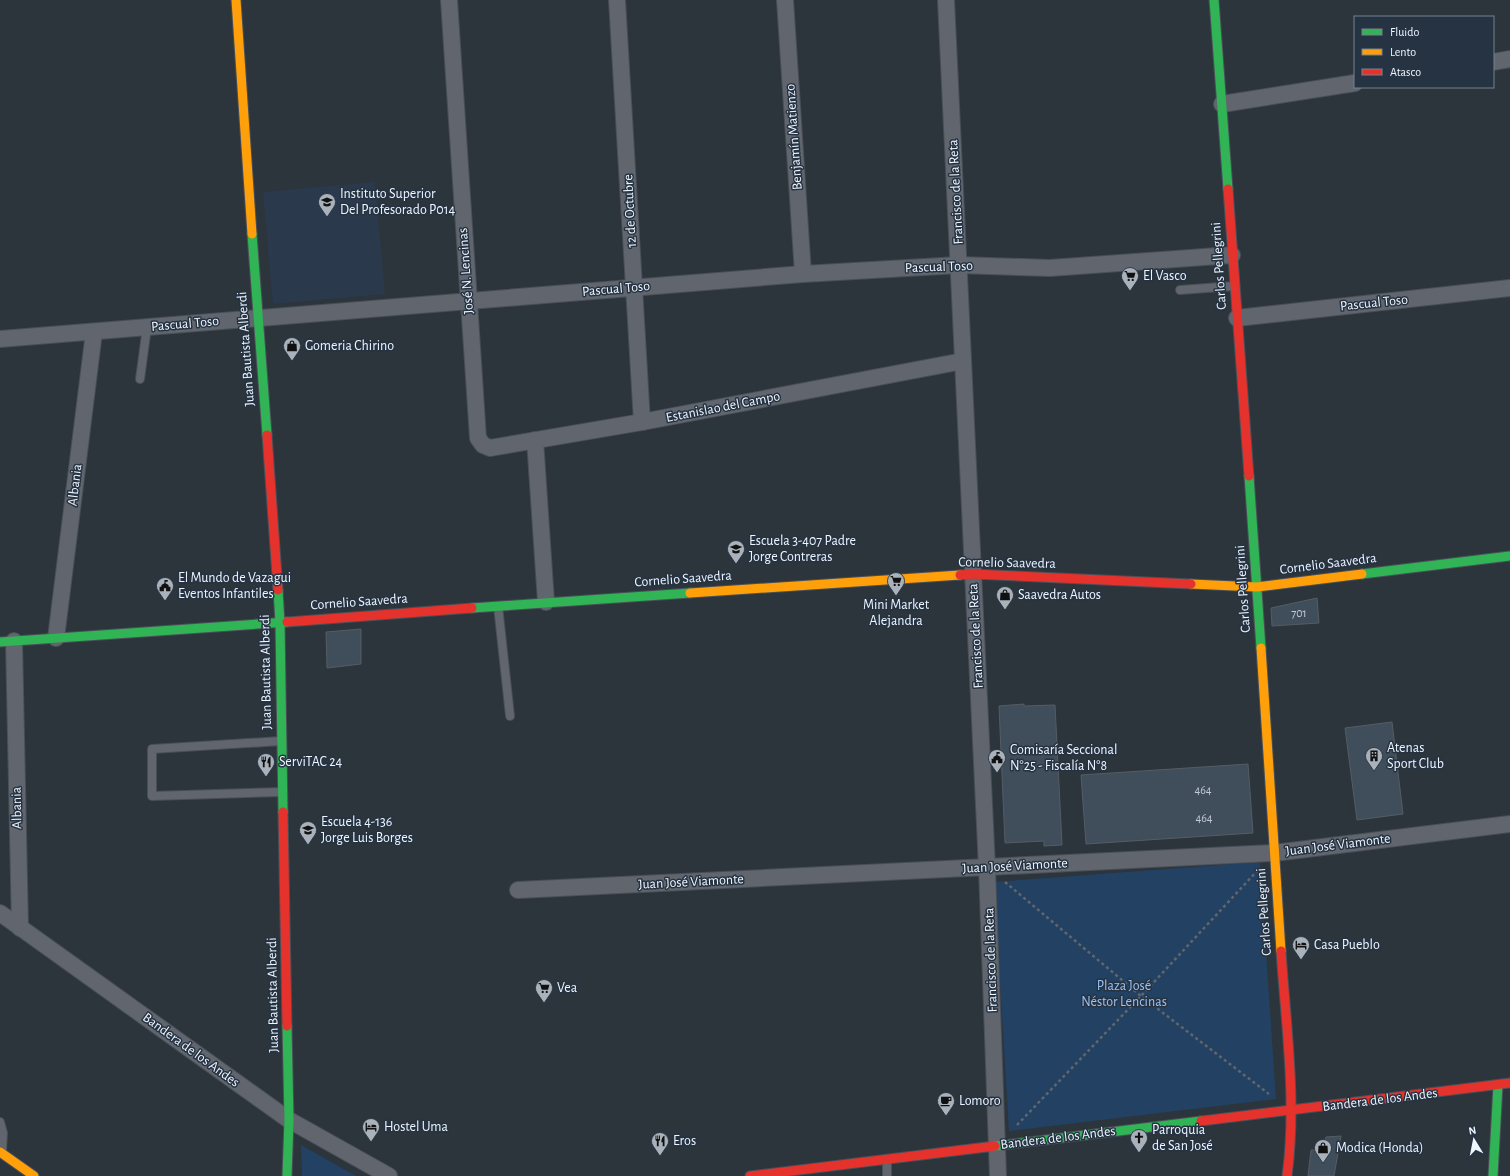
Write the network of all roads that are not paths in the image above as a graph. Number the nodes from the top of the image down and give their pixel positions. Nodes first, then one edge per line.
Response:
1 (236, 0) edge
2 (449, 0) edge
3 (617, 0) edge
4 (786, 0) edge
5 (946, 0) edge
6 (1214, 0) edge
7 (1510, 59) edge
8 (1494, 62) edge
9 (1354, 83) edge
10 (1222, 104) junction
11 (1232, 254) junction
12 (959, 265) junction
13 (803, 274) junction
14 (1234, 286) junction
15 (634, 288) junction
16 (1510, 288) edge
17 (1180, 290) dead end
18 (468, 301) junction
19 (258, 318) junction
20 (1237, 318) junction
21 (147, 328) junction
22 (94, 332) junction
23 (0, 339) edge
24 (963, 361) junction
25 (140, 379) dead end
26 (642, 422) junction
27 (535, 440) junction
28 (483, 445) joint
29 (1510, 556) edge
30 (972, 574) junction
31 (1257, 587) junction
32 (546, 602) junction
33 (498, 606) junction
34 (280, 623) junction
35 (56, 638) junction
36 (7, 641) edge
37 (510, 716) dead end
38 (282, 741) junction
39 (283, 792) junction
40 (1510, 824) edge
41 (1274, 853) junction
42 (987, 868) junction
43 (518, 890) dead end
44 (0, 913) edge
45 (20, 928) junction
46 (1510, 1083) edge
47 (1498, 1085) junction
48 (1292, 1111) junction
49 (289, 1120) junction
50 (0, 1122) edge
51 (997, 1145) junction
52 (1, 1153) edge
53 (887, 1160) junction
54 (34, 1176) edge
55 (287, 1176) edge
56 (389, 1176) edge
57 (750, 1176) edge
58 (887, 1176) edge
59 (998, 1176) edge
60 (1287, 1176) edge
61 (1493, 1176) edge

1 - 19 street, Juan Bautista Alberdi
2 - 18 street, José N. Lencinas
3 - 15 street, 12 de Octubre
4 - 13 street, Benjamín Matienzo
5 - 12 street, Francisco de la Reta
6 - 10 street, Carlos Pellegrini
7 - 8 street
9 - 10 street
10 - 11 street, Carlos Pellegrini
11 - 12 street, Pascual Toso
11 - 14 street, Carlos Pellegrini
12 - 13 street, Pascual Toso
12 - 24 street, Francisco de la Reta
13 - 15 street, Pascual Toso
14 - 17 lane
14 - 20 street, Carlos Pellegrini
15 - 18 street, Pascual Toso
15 - 26 street, 12 de Octubre
16 - 20 street, Pascual Toso
18 - 19 street, Pascual Toso
18 - 28 street, José N. Lencinas
19 - 21 street, Pascual Toso
19 - 34 street, Juan Bautista Alberdi
20 - 31 street, Carlos Pellegrini
21 - 22 street, Pascual Toso
21 - 25 lane
22 - 23 street, Pascual Toso
22 - 35 street, Albania
24 - 26 street, Estanislao del Campo
24 - 30 street, Francisco de la Reta
26 - 27 street, Estanislao del Campo
27 - 28 street, Estanislao del Campo
27 - 32 street
29 - 31 street, Cornelio Saavedra
30 - 31 street, Cornelio Saavedra
30 - 32 street, Cornelio Saavedra
30 - 42 street, Francisco de la Reta
31 - 41 street, Carlos Pellegrini
32 - 33 street, Cornelio Saavedra
33 - 34 street, Cornelio Saavedra
33 - 37 lane
34 - 35 street, Cornelio Saavedra
34 - 38 street, Juan Bautista Alberdi
35 - 36 street, Cornelio Saavedra
36 - 45 street, Albania
38 - 39 street, Juan Bautista Alberdi
38 - 39 lane
39 - 49 street, Juan Bautista Alberdi
40 - 41 street, Juan José Viamonte
41 - 42 street, Juan José Viamonte
41 - 48 street, Carlos Pellegrini
42 - 43 street, Juan José Viamonte
42 - 51 street, Francisco de la Reta
44 - 45 street, Bandera de los Andes
45 - 49 street, Bandera de los Andes
46 - 47 street, Bandera de los Andes
47 - 48 street, Bandera de los Andes
47 - 61 street
48 - 51 street, Bandera de los Andes
48 - 60 street, Carlos Pellegrini
49 - 55 street, Juan Bautista Alberdi
49 - 56 street, Bandera de los Andes
50 - 52 lane
51 - 53 street, Bandera de los Andes
51 - 59 street, Francisco de la Reta
52 - 54 street
53 - 57 street, Bandera de los Andes
53 - 58 lane

